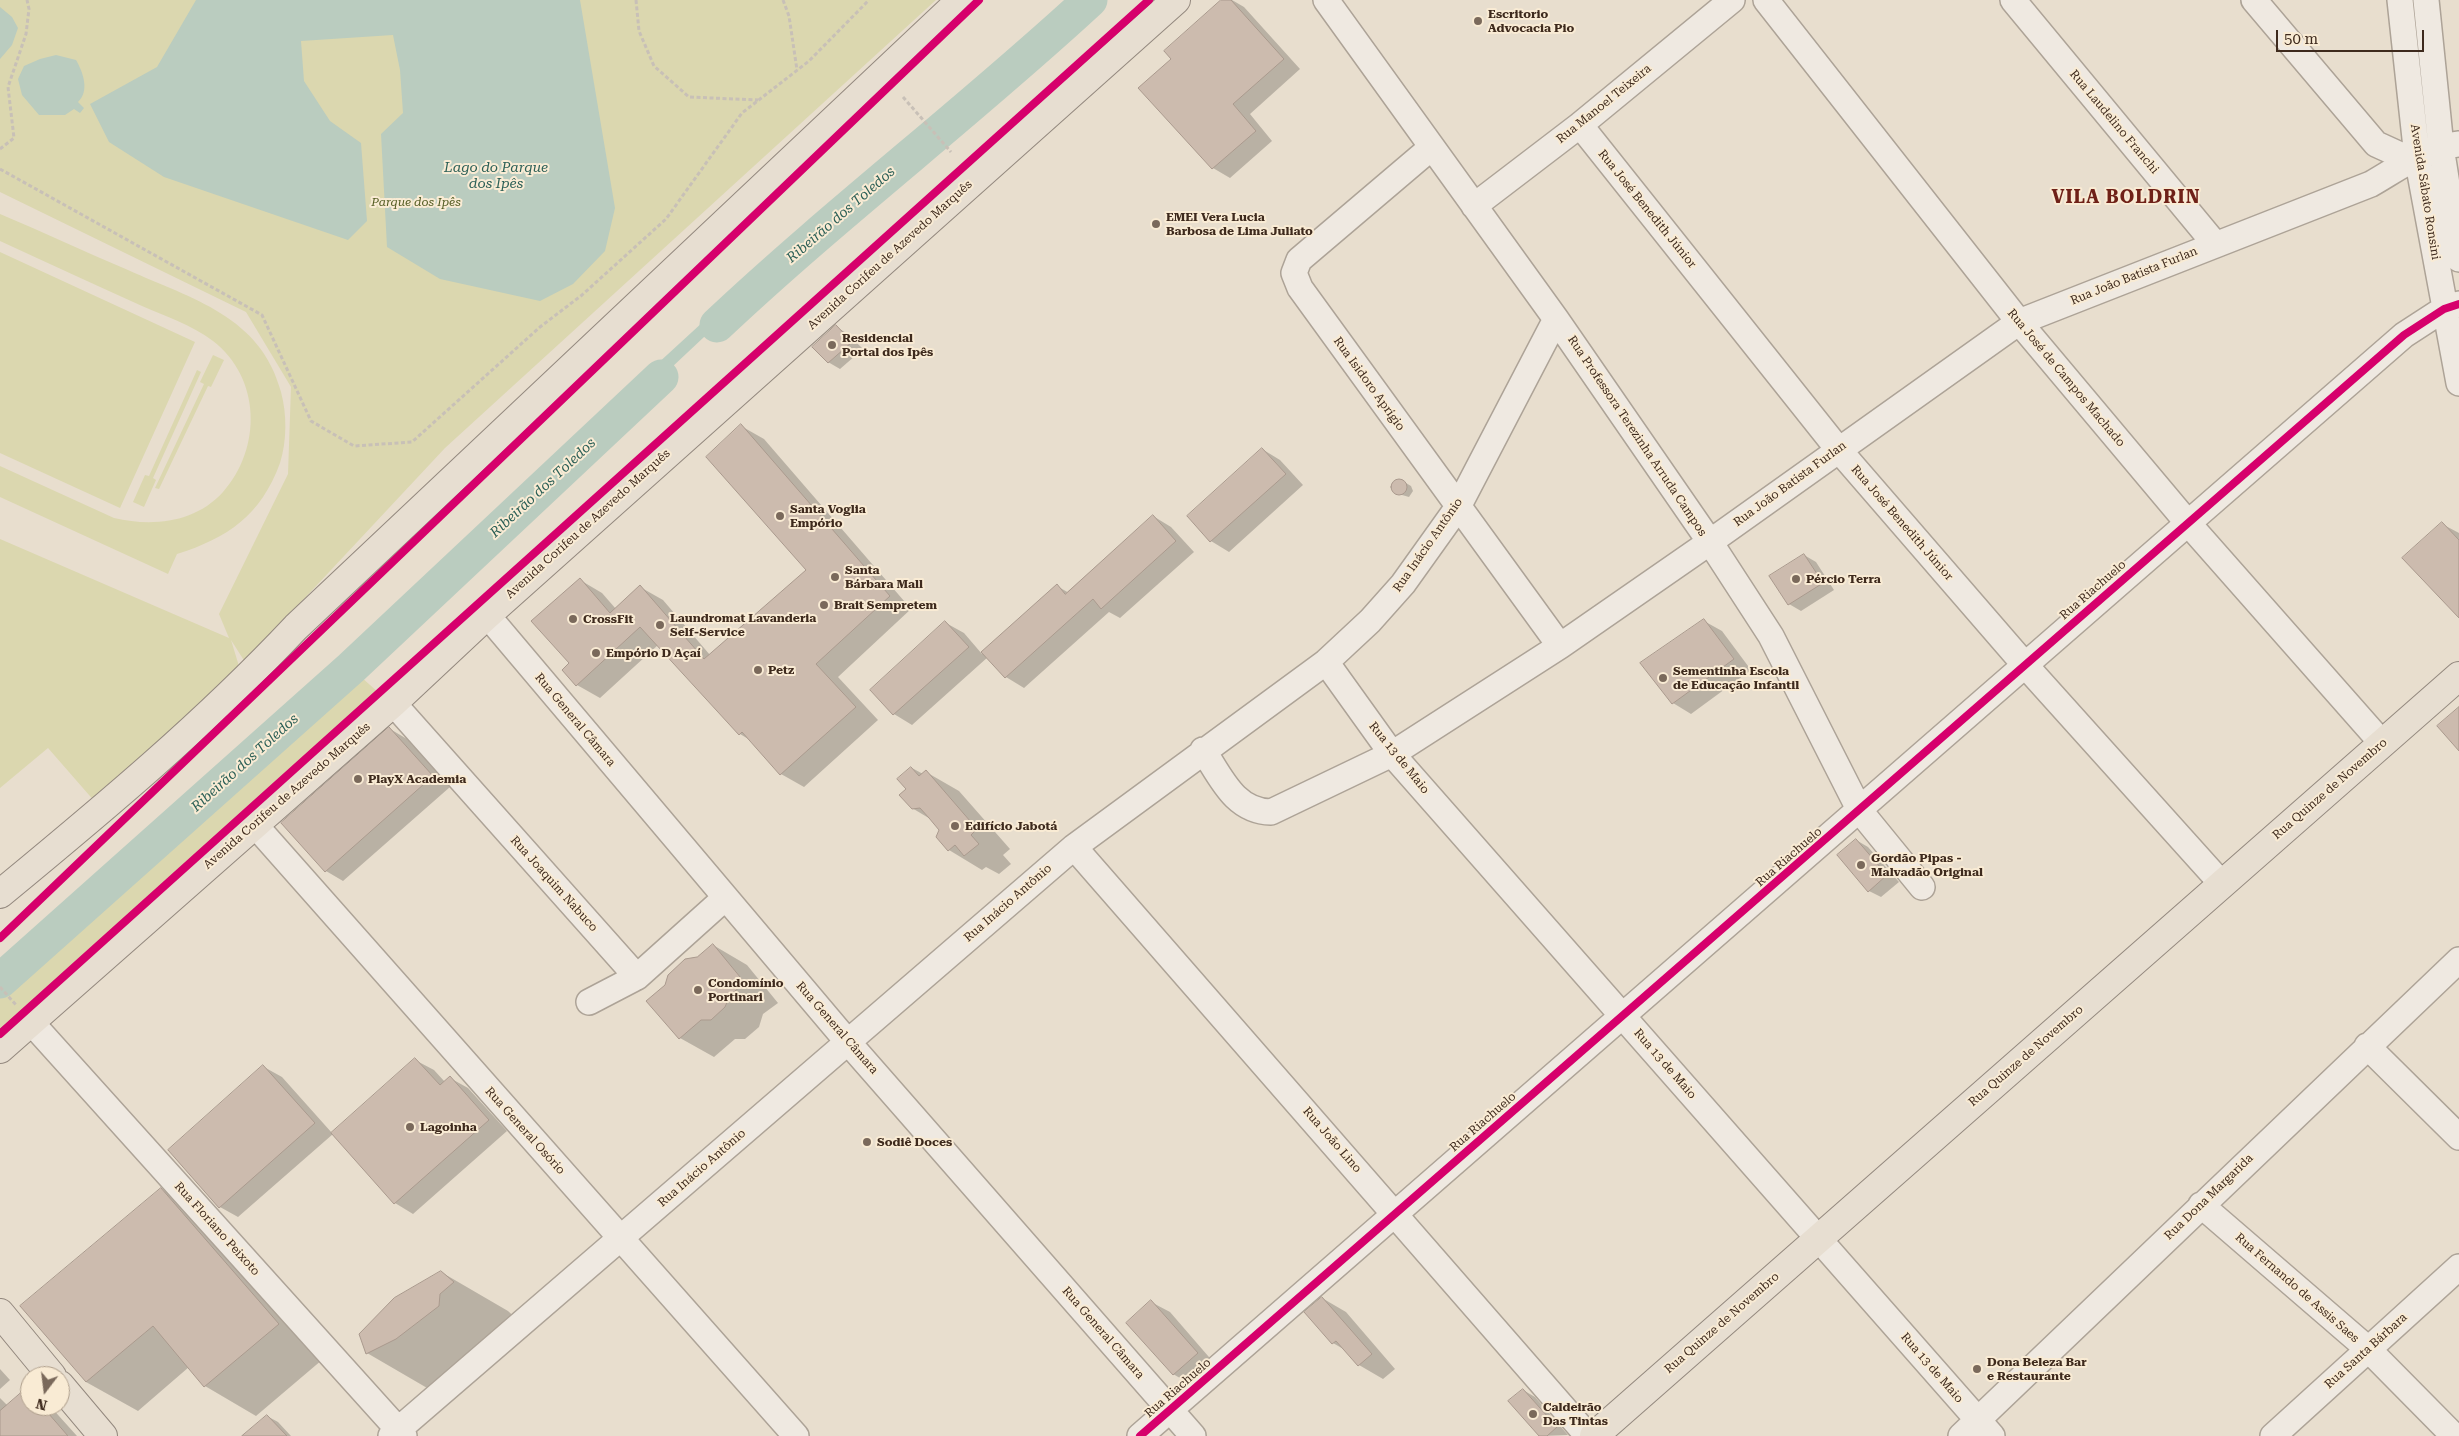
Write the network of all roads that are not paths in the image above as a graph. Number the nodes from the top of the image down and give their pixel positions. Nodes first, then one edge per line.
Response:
1 (961, 0) edge
2 (1176, 0) edge
3 (1326, 0) edge
4 (1732, 0) edge
5 (1766, 0) edge
6 (2013, 0) edge
7 (2254, 0) edge
8 (2400, 0) edge
9 (2426, 0) edge
10 (2436, 98) junction
11 (2459, 118) edge
12 (1580, 125) junction
13 (2450, 146) edge
14 (1432, 147) junction
15 (2416, 149) junction
16 (1474, 206) junction
17 (2215, 244) junction
18 (2459, 260) edge
19 (2451, 306) edge
20 (1556, 319) junction
21 (2019, 322) junction
22 (2459, 383) edge
23 (1838, 449) junction
24 (1458, 507) junction
25 (2187, 522) junction
26 (1710, 542) junction
27 (486, 615) junction
28 (1560, 646) junction
29 (1326, 662) junction
30 (2025, 665) junction
31 (2459, 676) edge
32 (393, 703) junction
33 (2382, 743) junction
34 (1203, 750) junction
35 (1392, 754) junction
36 (1860, 811) junction
37 (255, 825) junction
38 (1074, 846) junction
39 (2222, 884) junction
40 (1922, 887) dead end
41 (0, 894) edge
42 (725, 898) junction
43 (2459, 960) edge
44 (637, 977) junction
45 (589, 1002) dead end
46 (1623, 1016) junction
47 (30, 1021) junction
48 (847, 1041) junction
49 (2367, 1046) junction
50 (0, 1049) edge
51 (2459, 1137) edge
52 (2201, 1205) junction
53 (1396, 1213) junction
54 (620, 1238) junction
55 (1818, 1239) junction
56 (2459, 1267) edge
57 (2, 1317) edge
58 (2368, 1349) junction
59 (44, 1366) edge
60 (70, 1397) edge
61 (1171, 1410) junction
62 (1977, 1431) edge
63 (398, 1434) edge
64 (103, 1436) edge
65 (796, 1436) edge
66 (1140, 1436) edge
67 (1194, 1436) edge
68 (1588, 1436) edge
69 (1594, 1436) edge
70 (2273, 1436) edge
71 (2454, 1436) edge

1 - 41 main road
2 - 27 main road, Avenida Corifeu de Azevedo Marquês
3 - 14 street, Rua Professora Terezinha Arruda Campos
4 - 12 street, Rua Manoel Teixeira
5 - 21 street, Rua José de Campos Machado
6 - 17 street, Rua Laudelino Franchi
7 - 15 street
8 - 15 street, Avenida Sábato Ronsini
9 - 10 street, Avenida Sábato Ronsini
10 - 11 street
10 - 13 street, Avenida Sábato Ronsini
12 - 16 street, Rua Manoel Teixeira
12 - 23 street, Rua José Benedith Júnior
13 - 15 street, Rua João Batista Furlan
13 - 18 street, Avenida Sábato Ronsini
14 - 16 street, Rua Professora Terezinha Arruda Campos
14 - 24 street, Rua Isidoro Aprígio
15 - 17 street, Rua João Batista Furlan
15 - 19 street, Avenida Sábato Ronsini
16 - 20 street, Rua Professora Terezinha Arruda Campos
17 - 21 street, Rua João Batista Furlan
19 - 22 street, Avenida Sábato Ronsini
19 - 25 street, Rua Riachuelo
20 - 24 street, Rua Inácio Antônio
20 - 26 street, Rua Professora Terezinha Arruda Campos
21 - 23 street, Rua João Batista Furlan
21 - 25 street, Rua José de Campos Machado
23 - 26 street, Rua João Batista Furlan
23 - 30 street, Rua José Benedith Júnior
24 - 28 street, Rua Isidoro Aprígio
24 - 29 street, Rua Inácio Antônio
25 - 30 street, Rua Riachuelo
25 - 33 street, Rua José de Campos Machado
26 - 28 street, Rua João Batista Furlan
26 - 36 street, Rua Professora Terezinha Arruda Campos
27 - 32 main road, Avenida Corifeu de Azevedo Marquês
27 - 42 street, Rua General Câmara
28 - 35 street, Rua João Batista Furlan
29 - 34 street, Rua Inácio Antônio
29 - 35 street, Rua 13 de Maio
30 - 36 street, Rua Riachuelo
30 - 39 street, Rua José Benedith Júnior
31 - 33 main road, Rua Quinze de Novembro
32 - 37 main road, Avenida Corifeu de Azevedo Marquês
32 - 44 street, Rua Joaquim Nabuco
33 - 39 main road, Rua Quinze de Novembro
34 - 35 street, Rua João Batista Furlan
34 - 38 street, Rua Inácio Antônio
35 - 46 street, Rua 13 de Maio
36 - 40 street, Rua Professora Terezinha Arruda Campos
36 - 46 street, Rua Riachuelo
37 - 47 main road, Avenida Corifeu de Azevedo Marquês
37 - 54 street, Rua General Osório
38 - 48 street, Rua Inácio Antônio
38 - 53 street, Rua João Lino
39 - 55 main road, Rua Quinze de Novembro
42 - 44 street
42 - 48 street, Rua General Câmara
43 - 49 street, Rua Dona Margarida
44 - 45 street
46 - 53 street, Rua Riachuelo
46 - 55 street, Rua 13 de Maio
47 - 50 main road, Avenida Corifeu de Azevedo Marquês
47 - 63 street, Rua Floriano Peixoto
48 - 54 street, Rua Inácio Antônio
48 - 61 street, Rua General Câmara
49 - 51 street
49 - 52 street, Rua Dona Margarida
52 - 58 street, Rua Fernando de Assis Saes
52 - 62 street, Rua Dona Margarida
53 - 61 street, Rua Riachuelo
53 - 68 street, Rua João Lino
54 - 63 street, Rua Inácio Antônio
54 - 65 street, Rua General Osório
55 - 62 street, Rua 13 de Maio
55 - 69 main road, Rua Quinze de Novembro
56 - 58 street, Rua Santa Bárbara
57 - 59 main road
58 - 70 street, Rua Santa Bárbara
58 - 71 street, Rua Fernando de Assis Saes
60 - 64 main road
61 - 66 street, Rua Riachuelo
61 - 67 street, Rua General Câmara

